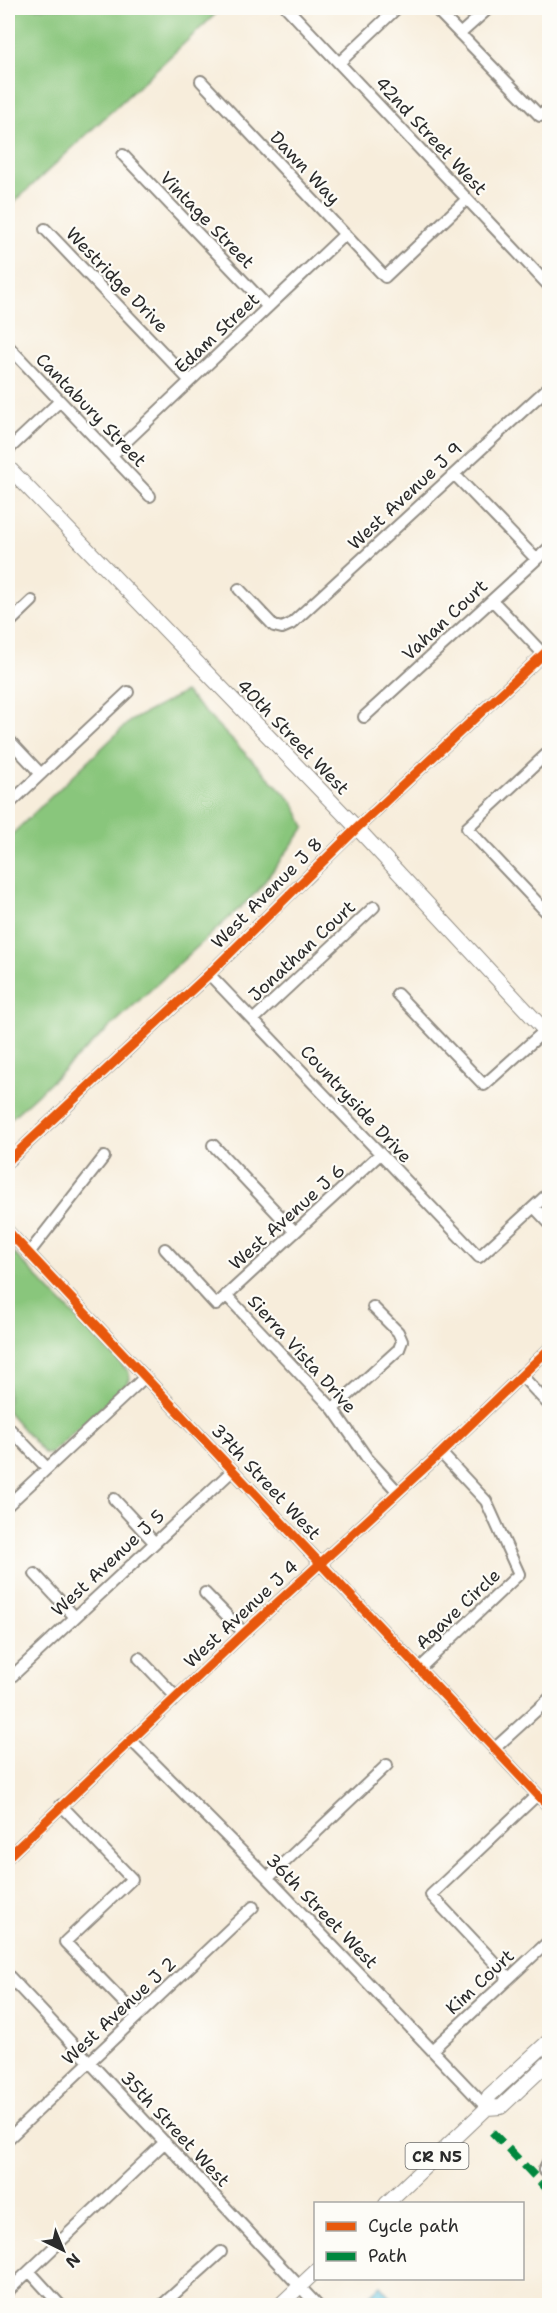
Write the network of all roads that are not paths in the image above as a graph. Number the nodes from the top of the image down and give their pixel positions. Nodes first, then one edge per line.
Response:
1 (287, 8) edge
2 (397, 8) edge
3 (435, 8) edge
4 (489, 8) edge
5 (460, 34) junction
6 (340, 62) junction
7 (201, 81) dead end
8 (549, 107) edge
9 (123, 155) dead end
10 (467, 199) junction
11 (45, 229) dead end
12 (345, 234) junction
13 (549, 286) edge
14 (268, 307) junction
15 (8, 346) edge
16 (190, 381) junction
17 (549, 386) edge
18 (60, 401) junction
19 (8, 450) edge
20 (112, 455) junction
21 (8, 467) edge
22 (454, 474) junction
23 (150, 496) dead end
24 (549, 547) edge
25 (536, 559) junction
26 (239, 589) dead end
27 (492, 600) junction
28 (32, 601) dead end
29 (8, 624) edge
30 (547, 654) edge
31 (128, 692) dead end
32 (364, 717) dead end
33 (8, 739) edge
34 (549, 751) edge
35 (41, 774) junction
36 (8, 805) edge
37 (357, 828) junction
38 (374, 907) dead end
39 (549, 914) edge
40 (209, 974) junction
41 (397, 994) dead end
42 (253, 1020) junction
43 (548, 1031) edge
44 (213, 1145) dead end
45 (380, 1154) junction
46 (104, 1157) dead end
47 (8, 1161) edge
48 (549, 1192) edge
49 (534, 1207) junction
50 (549, 1224) edge
51 (8, 1231) edge
52 (295, 1232) junction
53 (165, 1249) dead end
54 (29, 1253) junction
55 (226, 1295) junction
56 (373, 1307) dead end
57 (549, 1348) edge
58 (521, 1375) junction
59 (145, 1377) junction
60 (549, 1406) edge
61 (333, 1409) junction
62 (8, 1426) edge
63 (441, 1453) junction
64 (46, 1468) junction
65 (232, 1471) junction
66 (398, 1492) junction
67 (114, 1499) dead end
68 (8, 1505) edge
69 (154, 1542) junction
70 (320, 1563) junction
71 (35, 1574) dead end
72 (206, 1593) dead end
73 (75, 1617) junction
74 (244, 1633) junction
75 (139, 1658) dead end
76 (418, 1669) junction
77 (8, 1680) edge
78 (176, 1697) junction
79 (549, 1698) edge
80 (131, 1740) junction
81 (494, 1749) junction
82 (387, 1765) dead end
83 (537, 1795) junction
84 (61, 1805) junction
85 (549, 1808) edge
86 (8, 1857) edge
87 (268, 1878) junction
88 (253, 1907) dead end
89 (549, 1940) edge
90 (8, 1975) edge
91 (509, 1978) junction
92 (137, 2016) junction
93 (549, 2040) edge
94 (433, 2049) junction
95 (89, 2061) junction
96 (549, 2061) edge
97 (487, 2108) junction
98 (8, 2139) edge
99 (165, 2142) junction
100 (549, 2158) edge
101 (547, 2173) edge
102 (388, 2202) edge
103 (221, 2252) dead end
104 (29, 2271) junction
105 (314, 2272) edge
106 (300, 2286) junction
107 (8, 2291) edge
108 (61, 2306) edge
109 (161, 2306) edge
110 (279, 2306) edge
111 (318, 2306) edge

1 - 6 street, 42nd Street West
2 - 6 street
3 - 5 street
4 - 5 street
5 - 8 street
6 - 10 street, 42nd Street West
7 - 12 street, Dawn Way
9 - 14 street, Vintage Street
10 - 12 street, Dawn Way
10 - 13 street, 42nd Street West
11 - 16 street, Westridge Drive
12 - 14 street, Edam Street
14 - 16 street, Edam Street
15 - 18 street, Cantabury Street
16 - 20 street, Edam Street
17 - 22 street, West Avenue J 9
18 - 19 street
18 - 20 street, Cantabury Street
20 - 23 street, Cantabury Street
21 - 37 main road, 40th Street West
22 - 25 street
22 - 26 street, West Avenue J 9
24 - 25 street, Vahan Court
25 - 27 street, Vahan Court
27 - 30 street
27 - 32 street, Vahan Court
28 - 29 street
30 - 37 street, West Avenue J 8
31 - 35 street
33 - 35 street
34 - 39 street
35 - 36 street
37 - 40 street, West Avenue J 8
37 - 43 main road, 40th Street West
38 - 42 street, Jonathan Court
40 - 42 street, Countryside Drive
40 - 47 street, West Avenue J 8
41 - 43 street
42 - 45 street, Countryside Drive
44 - 52 street
45 - 49 street, Countryside Drive
45 - 52 street, West Avenue J 6
46 - 54 street
48 - 49 street
49 - 50 street
51 - 54 street, 37th Street West
52 - 55 street, West Avenue J 6
53 - 55 street, West Avenue J 6
54 - 59 street, 37th Street West
55 - 61 street, Sierra Vista Drive
56 - 61 street
57 - 58 street, West Avenue J 4
58 - 60 street
58 - 63 street, West Avenue J 4
59 - 64 street
59 - 65 street, 37th Street West
61 - 66 street, Sierra Vista Drive
62 - 64 street
63 - 66 street, West Avenue J 4
63 - 76 street, Agave Circle
64 - 68 street
65 - 69 street, West Avenue J 5
65 - 70 street, 37th Street West
66 - 70 street, West Avenue J 4
67 - 69 street
69 - 73 street, West Avenue J 5
70 - 74 street, West Avenue J 4
70 - 76 street, 37th Street West
71 - 73 street
72 - 74 street
73 - 77 street, West Avenue J 5
74 - 78 street, West Avenue J 4
75 - 78 street
76 - 81 street, 37th Street West
78 - 80 street, West Avenue J 4
79 - 81 street
80 - 84 street, West Avenue J 4
80 - 87 street, 36th Street West
81 - 83 street, 37th Street West
82 - 87 street
83 - 85 street, 37th Street West
83 - 91 street
84 - 86 street, West Avenue J 4
84 - 92 street
87 - 94 street, 36th Street West
88 - 92 street, West Avenue J 2
89 - 91 street, Kim Court
90 - 95 street, 35th Street West
91 - 94 street, Kim Court
92 - 95 street, West Avenue J 2
93 - 97 main road, CR N5
94 - 97 street, 36th Street West
95 - 98 street, West Avenue J 2
95 - 99 street, 35th Street West
96 - 97 main road, CR N5
97 - 102 main road, CR N5
99 - 104 street
99 - 106 street, 35th Street West
100 - 101 street
103 - 109 street
104 - 107 street
104 - 108 street
105 - 106 main road
106 - 110 main road
106 - 111 street, 35th Street West

